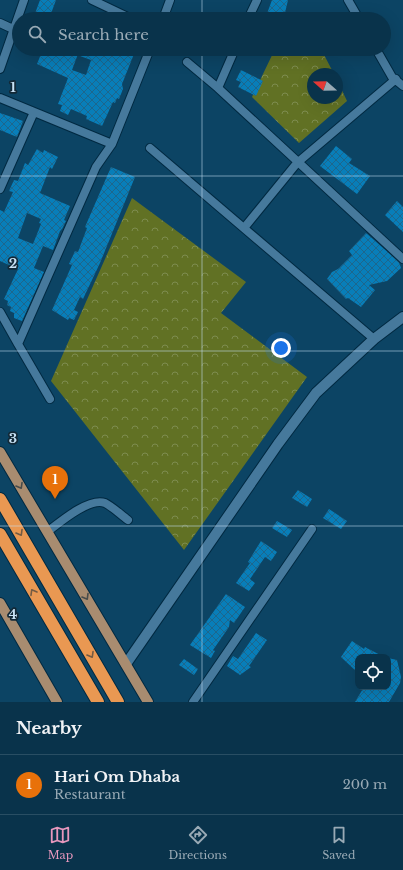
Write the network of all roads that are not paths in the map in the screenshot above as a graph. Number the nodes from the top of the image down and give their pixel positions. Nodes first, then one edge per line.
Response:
1 (24, 0) edge
2 (92, 0) edge
3 (170, 0) edge
4 (256, 0) edge
5 (348, 0) edge
6 (19, 12) edge
7 (117, 12) edge
8 (166, 12) edge
9 (251, 12) edge
10 (355, 12) edge
11 (0, 23) edge
12 (12, 29) edge
13 (12, 32) edge
14 (147, 56) edge
15 (232, 56) edge
16 (380, 56) edge
17 (187, 62) dead end
18 (0, 69) edge
19 (396, 80) junction
20 (403, 86) edge
21 (218, 88) junction
22 (0, 98) edge
23 (34, 112) junction
24 (112, 144) junction
25 (150, 148) dead end
26 (297, 163) junction
27 (0, 189) edge
28 (244, 228) junction
29 (403, 259) edge
30 (0, 312) edge
31 (403, 317) edge
32 (374, 339) junction
33 (18, 344) junction
34 (50, 399) dead end
35 (0, 452) edge
36 (0, 499) edge
37 (128, 520) dead end
38 (312, 530) dead end
39 (47, 532) junction
40 (0, 534) edge
41 (0, 603) edge
42 (126, 664) junction
43 (57, 702) edge
44 (98, 702) edge
45 (118, 702) edge
46 (148, 702) edge
47 (194, 702) edge

1 - 6 street
2 - 7 street
3 - 8 street
4 - 9 street
5 - 10 street
11 - 12 street
13 - 18 street
14 - 24 street
15 - 21 street
16 - 19 street
17 - 21 street
19 - 20 street
19 - 26 street
21 - 26 street
22 - 23 street
23 - 24 street
23 - 27 street
24 - 33 street
25 - 28 street
26 - 28 street
26 - 29 street
28 - 32 street
30 - 33 street
31 - 32 street
32 - 42 street
33 - 34 street
35 -> 39 main road
36 -> 45 highway
37 - 39 street
38 - 47 street
39 -> 42 main road
44 -> 40 highway
41 - 43 main road
42 - 46 main road

